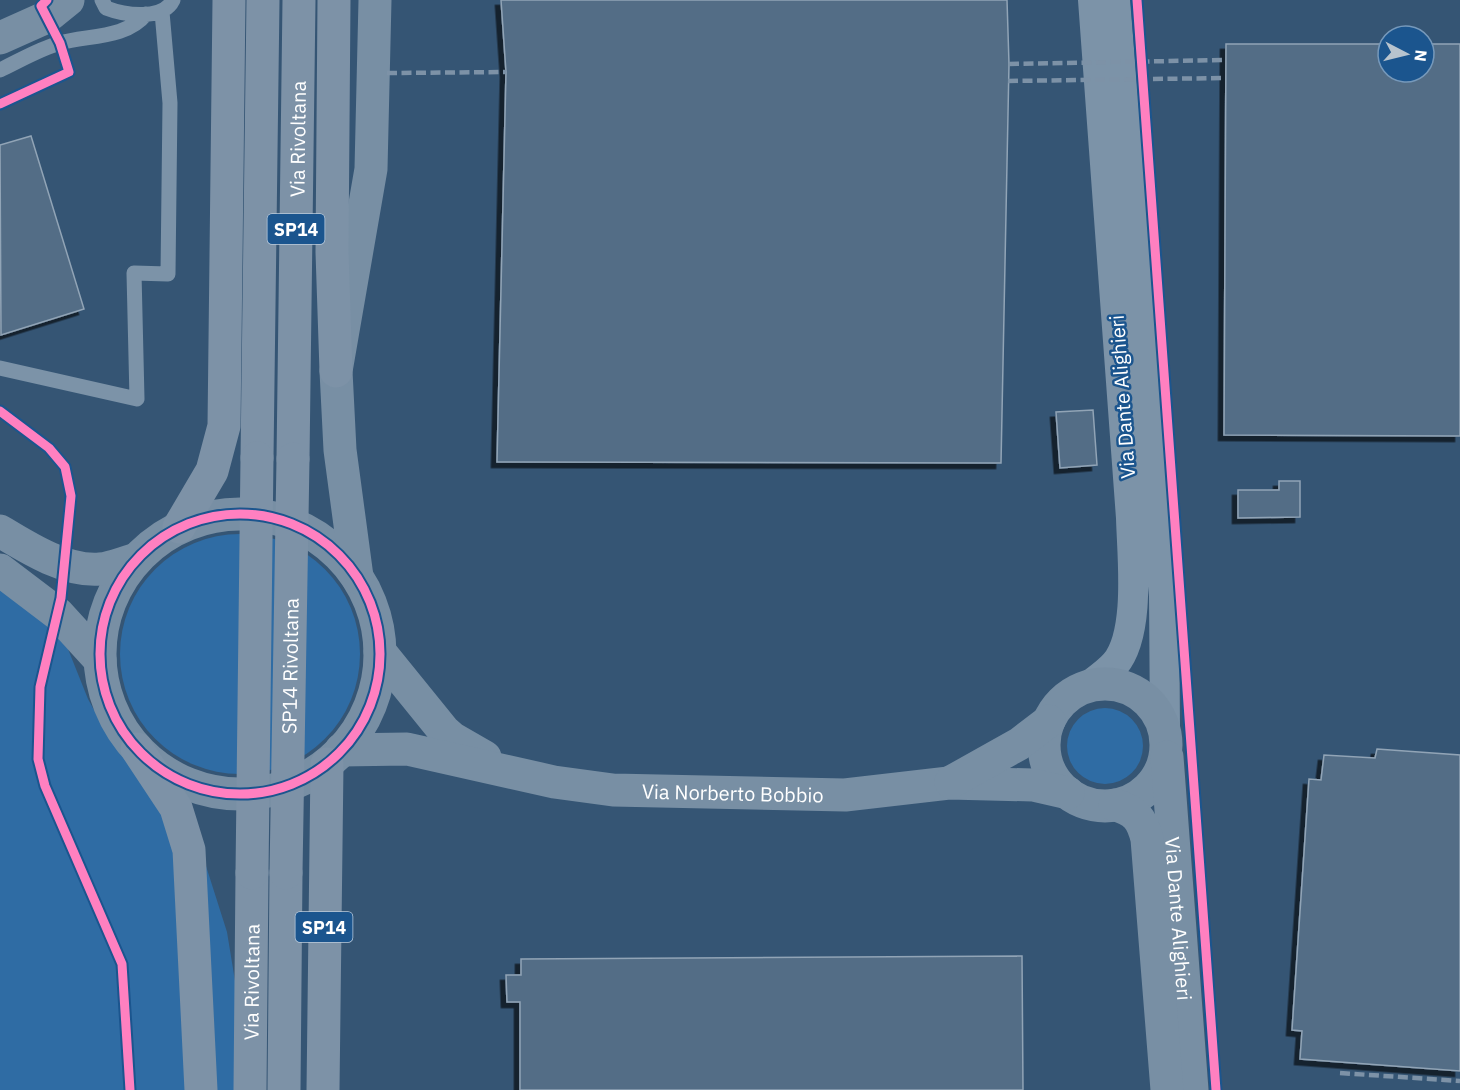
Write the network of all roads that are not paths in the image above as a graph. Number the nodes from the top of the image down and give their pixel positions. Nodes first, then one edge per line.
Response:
1 (68, 0) edge
2 (102, 0) edge
3 (173, 0) edge
4 (229, 0) edge
5 (263, 0) edge
6 (299, 0) edge
7 (334, 0) edge
8 (375, 0) edge
9 (1093, 0) edge
10 (1115, 0) edge
11 (162, 12) junction
12 (146, 14) junction
13 (0, 38) edge
14 (1107, 44) junction
15 (0, 70) edge
16 (0, 368) edge
17 (336, 371) junction
18 (257, 458) joint
19 (294, 459) joint
20 (1144, 516) junction
21 (179, 527) junction
22 (0, 531) edge
23 (136, 559) junction
24 (0, 570) edge
25 (357, 577) junction
26 (380, 651) junction
27 (100, 660) junction
28 (1090, 685) junction
29 (1049, 721) junction
30 (1166, 739) junction
31 (137, 749) junction
32 (334, 757) junction
33 (515, 774) junction
34 (949, 783) junction
35 (1068, 793) junction
36 (1115, 805) junction
37 (252, 873) joint
38 (286, 873) joint
39 (201, 1090) edge
40 (250, 1090) edge
41 (284, 1090) edge
42 (323, 1090) edge
43 (1167, 1090) edge
44 (1192, 1090) edge

1 - 13 street
2 - 12 lane
3 - 11 lane
4 - 21 highway
5 - 18 highway, Via Rivoltana / SP14
6 - 19 highway, Via Rivoltana / SP14
7 - 17 highway, SP14
8 - 17 street
9 - 14 street, Via Dante Alighieri
10 - 14 street, Via Dante Alighieri
11 - 12 lane
11 - 16 lane
12 - 15 lane
14 - 20 street, Via Dante Alighieri
17 - 25 street, SP14
18 - 37 highway, SP14 Rivoltana / SP14, bridge
19 - 38 highway, SP14 Rivoltana / SP14, bridge
20 - 28 street, Via Dante Alighieri
20 - 30 street, Via Dante Alighieri
21 - 23 street, Via Norberto Bobbio
21 - 25 street, Via Norberto Bobbio
22 - 23 street, Via Norberto Bobbio
23 - 27 street, Via Norberto Bobbio
24 - 27 street
25 - 26 street, Via Norberto Bobbio
26 - 32 street, Via Norberto Bobbio
26 - 33 street, Via Norberto Bobbio
27 - 31 street, Via Norberto Bobbio
28 - 29 street
28 - 30 street
29 - 34 street, Via Norberto Bobbio
29 - 35 street
30 - 36 street
30 - 44 street, Via Dante Alighieri
31 - 32 street, Via Norberto Bobbio
31 - 39 highway
32 - 33 street, Via Norberto Bobbio
32 - 42 highway, SP14
33 - 34 street, Via Norberto Bobbio
34 - 35 street, Via Norberto Bobbio
35 - 36 street
36 - 43 street, Via Dante Alighieri
37 - 40 highway, Via Rivoltana / SP14
38 - 41 highway, Via Rivoltana / SP14

